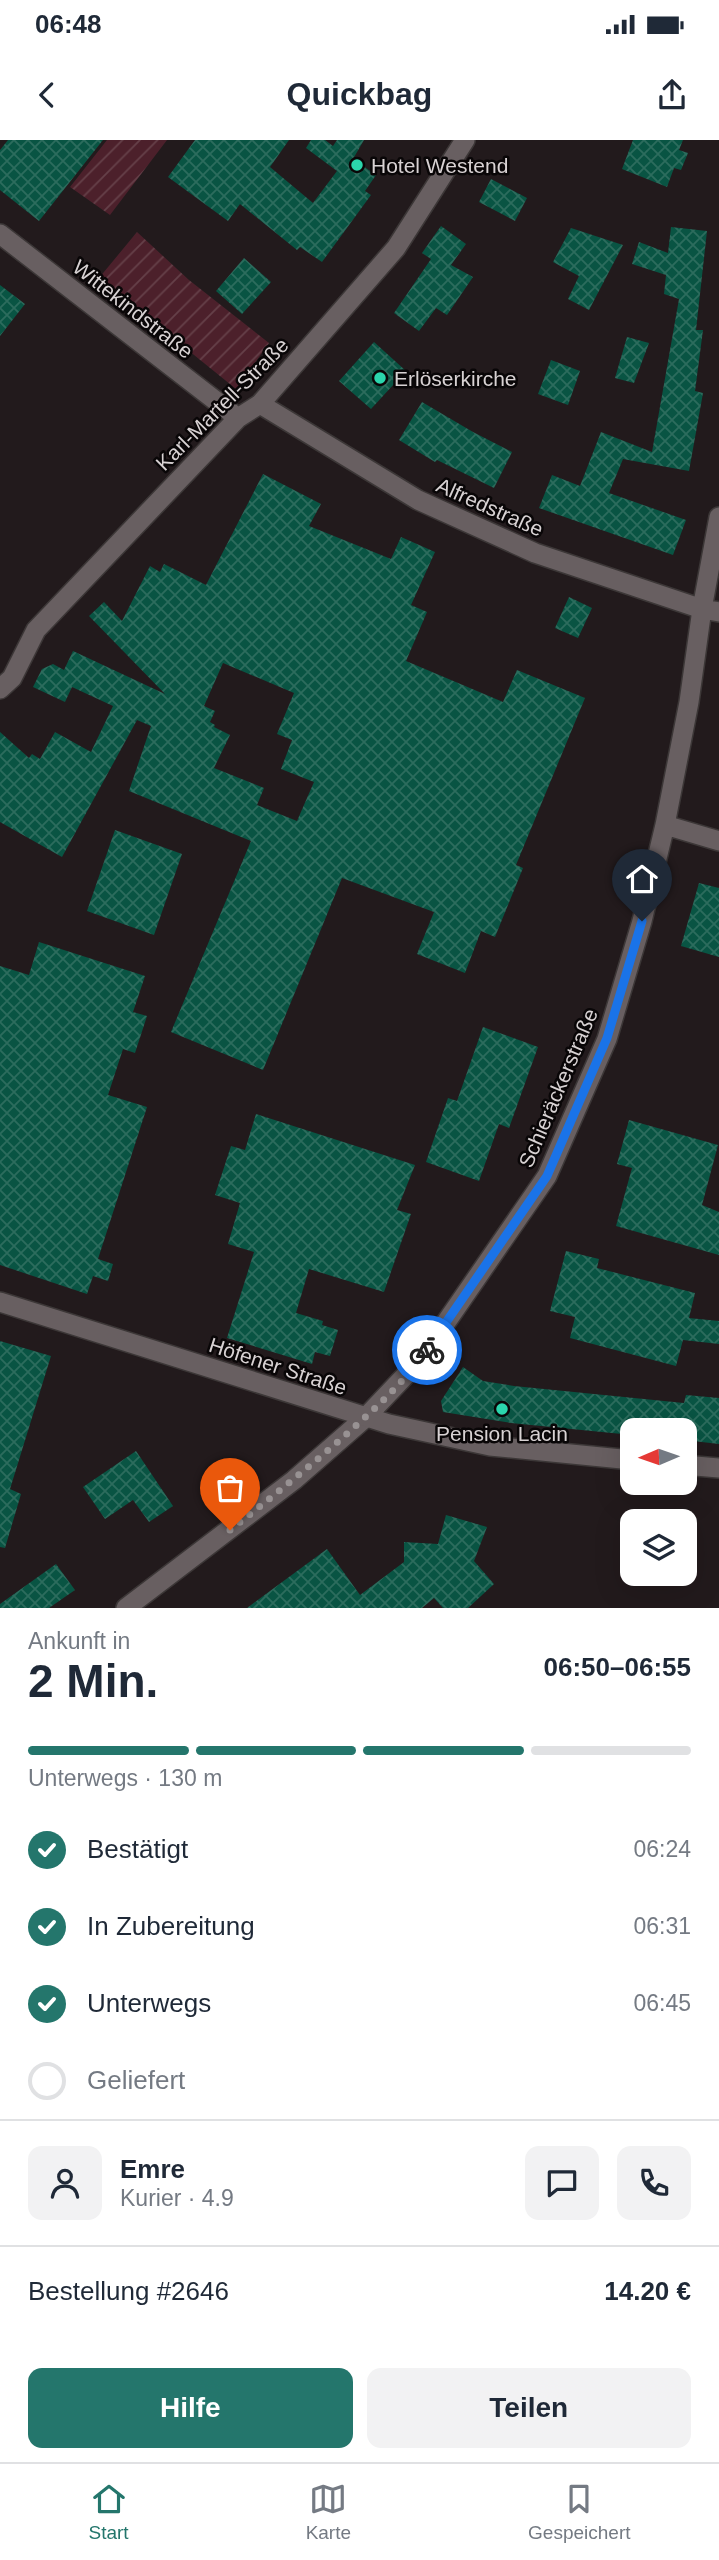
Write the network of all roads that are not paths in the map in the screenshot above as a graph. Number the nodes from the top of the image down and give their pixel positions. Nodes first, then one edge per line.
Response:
1 (465, 140) edge
2 (0, 234) edge
3 (260, 404) junction
4 (238, 418) junction
5 (719, 517) edge
6 (710, 611) edge
7 (0, 689) edge
8 (665, 825) junction
9 (719, 841) edge
10 (0, 1302) edge
11 (365, 1418) junction
12 (620, 1459) edge
13 (697, 1466) edge
14 (719, 1468) edge
15 (126, 1608) edge

1 - 3 street, Karl-Martell-Straße
2 - 4 street, Wittekindstraße
3 - 4 street, Karl-Martell-Straße
3 - 6 street, Alfredstraße
4 - 7 street, Karl-Martell-Straße
5 - 6 street, Schieräckerstraße
6 - 8 street, Schieräckerstraße
8 - 9 street
8 - 11 street, Schieräckerstraße
10 - 11 street, Höfener Straße
11 - 12 street, Höfener Straße
11 - 15 street, Schieräckerstraße
13 - 14 street

